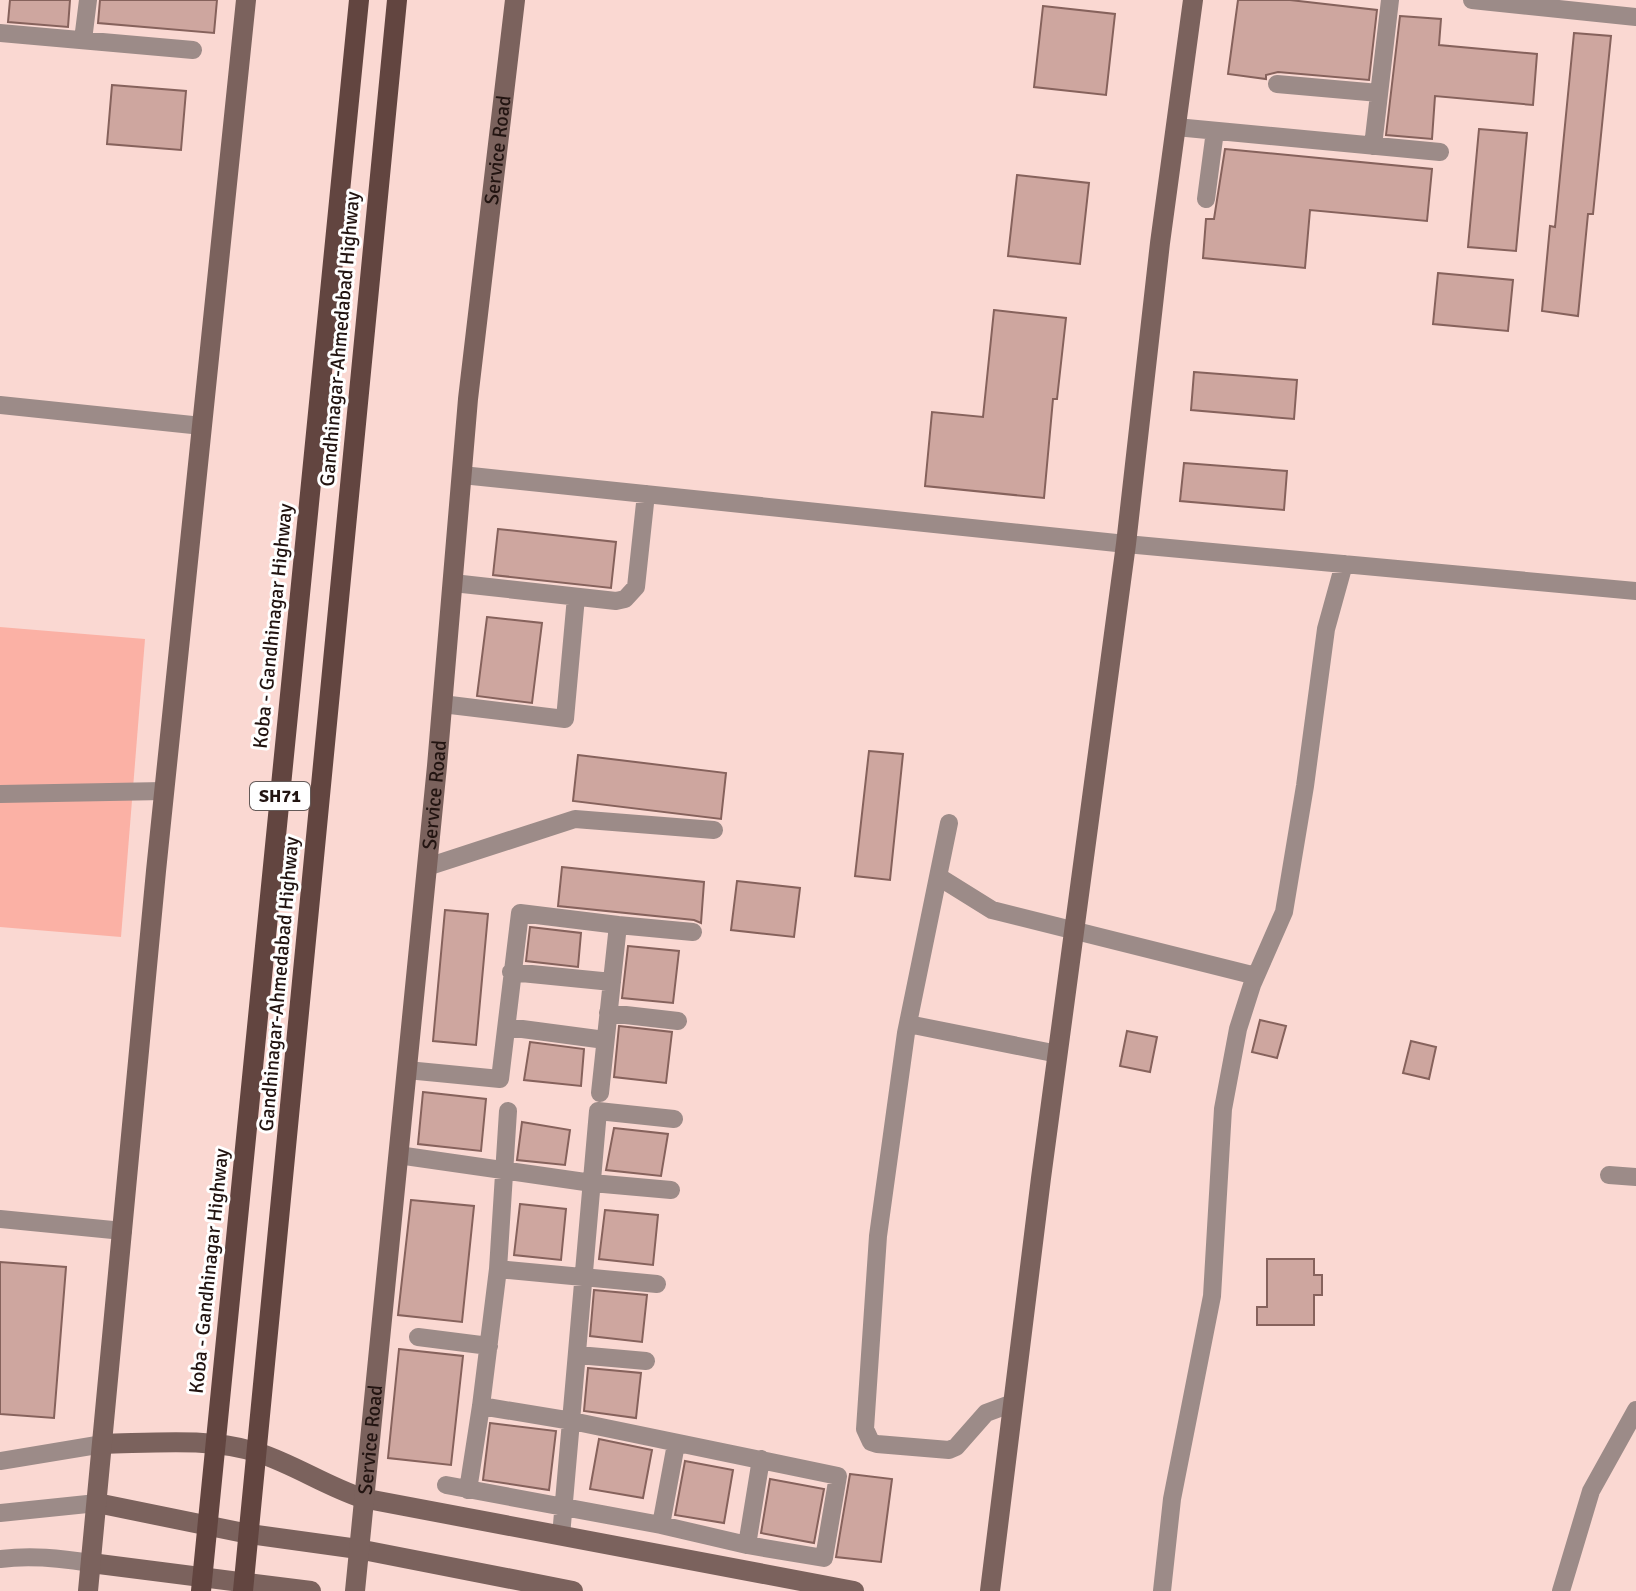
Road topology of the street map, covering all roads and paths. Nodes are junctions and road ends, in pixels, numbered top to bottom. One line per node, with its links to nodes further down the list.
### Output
1 (88, 0): 11 (street)
2 (246, 0): 21 (street)
3 (359, 0): 71 (main road, Koba - Gandhinagar Highway / SH71)
4 (397, 0): 74 (main road, Gandhinagar-Ahmedabad Highway / SH71)
5 (515, 0): 22 (street, Service Road)
6 (1193, 0): 15 (street)
7 (1390, 0): 14 (street)
8 (1472, 0): 9 (street)
9 (1636, 17)
10 (0, 33): 11 (street)
11 (83, 40): 12 (street)
12 (193, 50)
13 (1277, 84): 14 (street)
14 (1379, 93): 17 (street)
15 (1176, 127): 16 (street); 24 (street)
16 (1215, 131): 17 (street); 19 (street)
17 (1373, 146): 18 (street)
18 (1440, 152)
19 (1206, 199)
20 (0, 405): 21 (street)
21 (202, 426): 30 (street)
22 (462, 475): 23 (street); 26 (street, Service Road)
23 (646, 494): 24 (street); 28 (street)
24 (1126, 544): 25 (street); 37 (street)
25 (1344, 564): 27 (street); 40 (street)
26 (453, 583): 28 (street); 29 (street, Service Road)
27 (1636, 591)
28 (576, 597): 29 (street)
29 (442, 704): 34 (street, Service Road)
30 (164, 791): 31 (street); 59 (street)
31 (0, 794)
32 (949, 823): 35 (street)
33 (714, 830): 34 (street)
34 (427, 867): 48 (street, Service Road)
35 (939, 877): 37 (street); 44 (street)
36 (618, 925): 38 (street); 39 (street); 41 (street)
37 (1074, 929): 40 (street); 47 (street)
38 (693, 932)
39 (511, 972): 41 (street); 45 (street)
40 (1256, 976): 101 (street)
41 (612, 982): 42 (street)
42 (608, 1013): 43 (street); 46 (street)
43 (678, 1021)
44 (908, 1024): 47 (street); 67 (street)
45 (507, 1027): 46 (street); 48 (street)
46 (605, 1040): 49 (street)
47 (1058, 1054): 67 (street)
48 (407, 1070): 52 (street, Service Road)
49 (600, 1093)
50 (508, 1111): 53 (street)
51 (674, 1119): 56 (street)
52 (398, 1155): 53 (street); 79 (street, Service Road)
53 (504, 1170): 56 (street); 60 (street)
54 (1609, 1175): 55 (street)
55 (1636, 1177)
56 (592, 1183): 57 (street); 61 (street)
57 (671, 1190)
58 (0, 1219): 59 (street)
59 (123, 1231): 72 (street)
60 (498, 1269): 61 (street); 64 (street)
61 (584, 1277): 62 (street); 65 (street)
62 (657, 1284)
63 (418, 1337): 64 (street)
64 (489, 1346): 68 (street)
65 (578, 1355): 66 (street); 70 (street)
66 (646, 1361)
67 (1013, 1403): 100 (street)
68 (481, 1406): 70 (street); 78 (street)
69 (1636, 1410): 102 (street)
70 (572, 1421): 73 (street); 81 (street)
71 (215, 1442): 72 (street); 74 (street); 84 (main road, Koba - Gandhinagar Highway / SH71)
72 (103, 1444): 76 (street); 80 (street)
73 (676, 1444): 75 (street); 85 (street)
74 (258, 1453): 79 (street); 86 (main road, Gandhinagar-Ahmedabad Highway / SH71)
75 (761, 1459): 89 (street); 89 (street)
76 (0, 1461)
77 (446, 1485): 78 (street)
78 (468, 1490): 81 (street)
79 (362, 1498): 87 (street); 90 (street, Service Road)
80 (97, 1503): 83 (street); 84 (street); 92 (street)
81 (562, 1506): 82 (street); 87 (street)
82 (584, 1510): 85 (street); 88 (street)
83 (0, 1513)
84 (207, 1525): 86 (street); 93 (main road, Koba - Gandhinagar Highway / SH71)
85 (661, 1525): 89 (street)
86 (249, 1534): 90 (street); 94 (main road, Gandhinagar-Ahmedabad Highway / SH71)
87 (561, 1536): 88 (street)
88 (582, 1540): 99 (street)
89 (747, 1545)
90 (358, 1549): 97 (street, Service Road); 98 (street)
91 (0, 1559): 92 (street)
92 (91, 1563): 93 (street); 95 (street)
93 (201, 1585): 94 (street)
94 (244, 1587): 96 (street)
95 (88, 1591)
96 (311, 1591)
97 (355, 1591)
98 (573, 1591)
99 (854, 1591)
100 (990, 1591)
101 (1162, 1591)
102 (1561, 1591)

